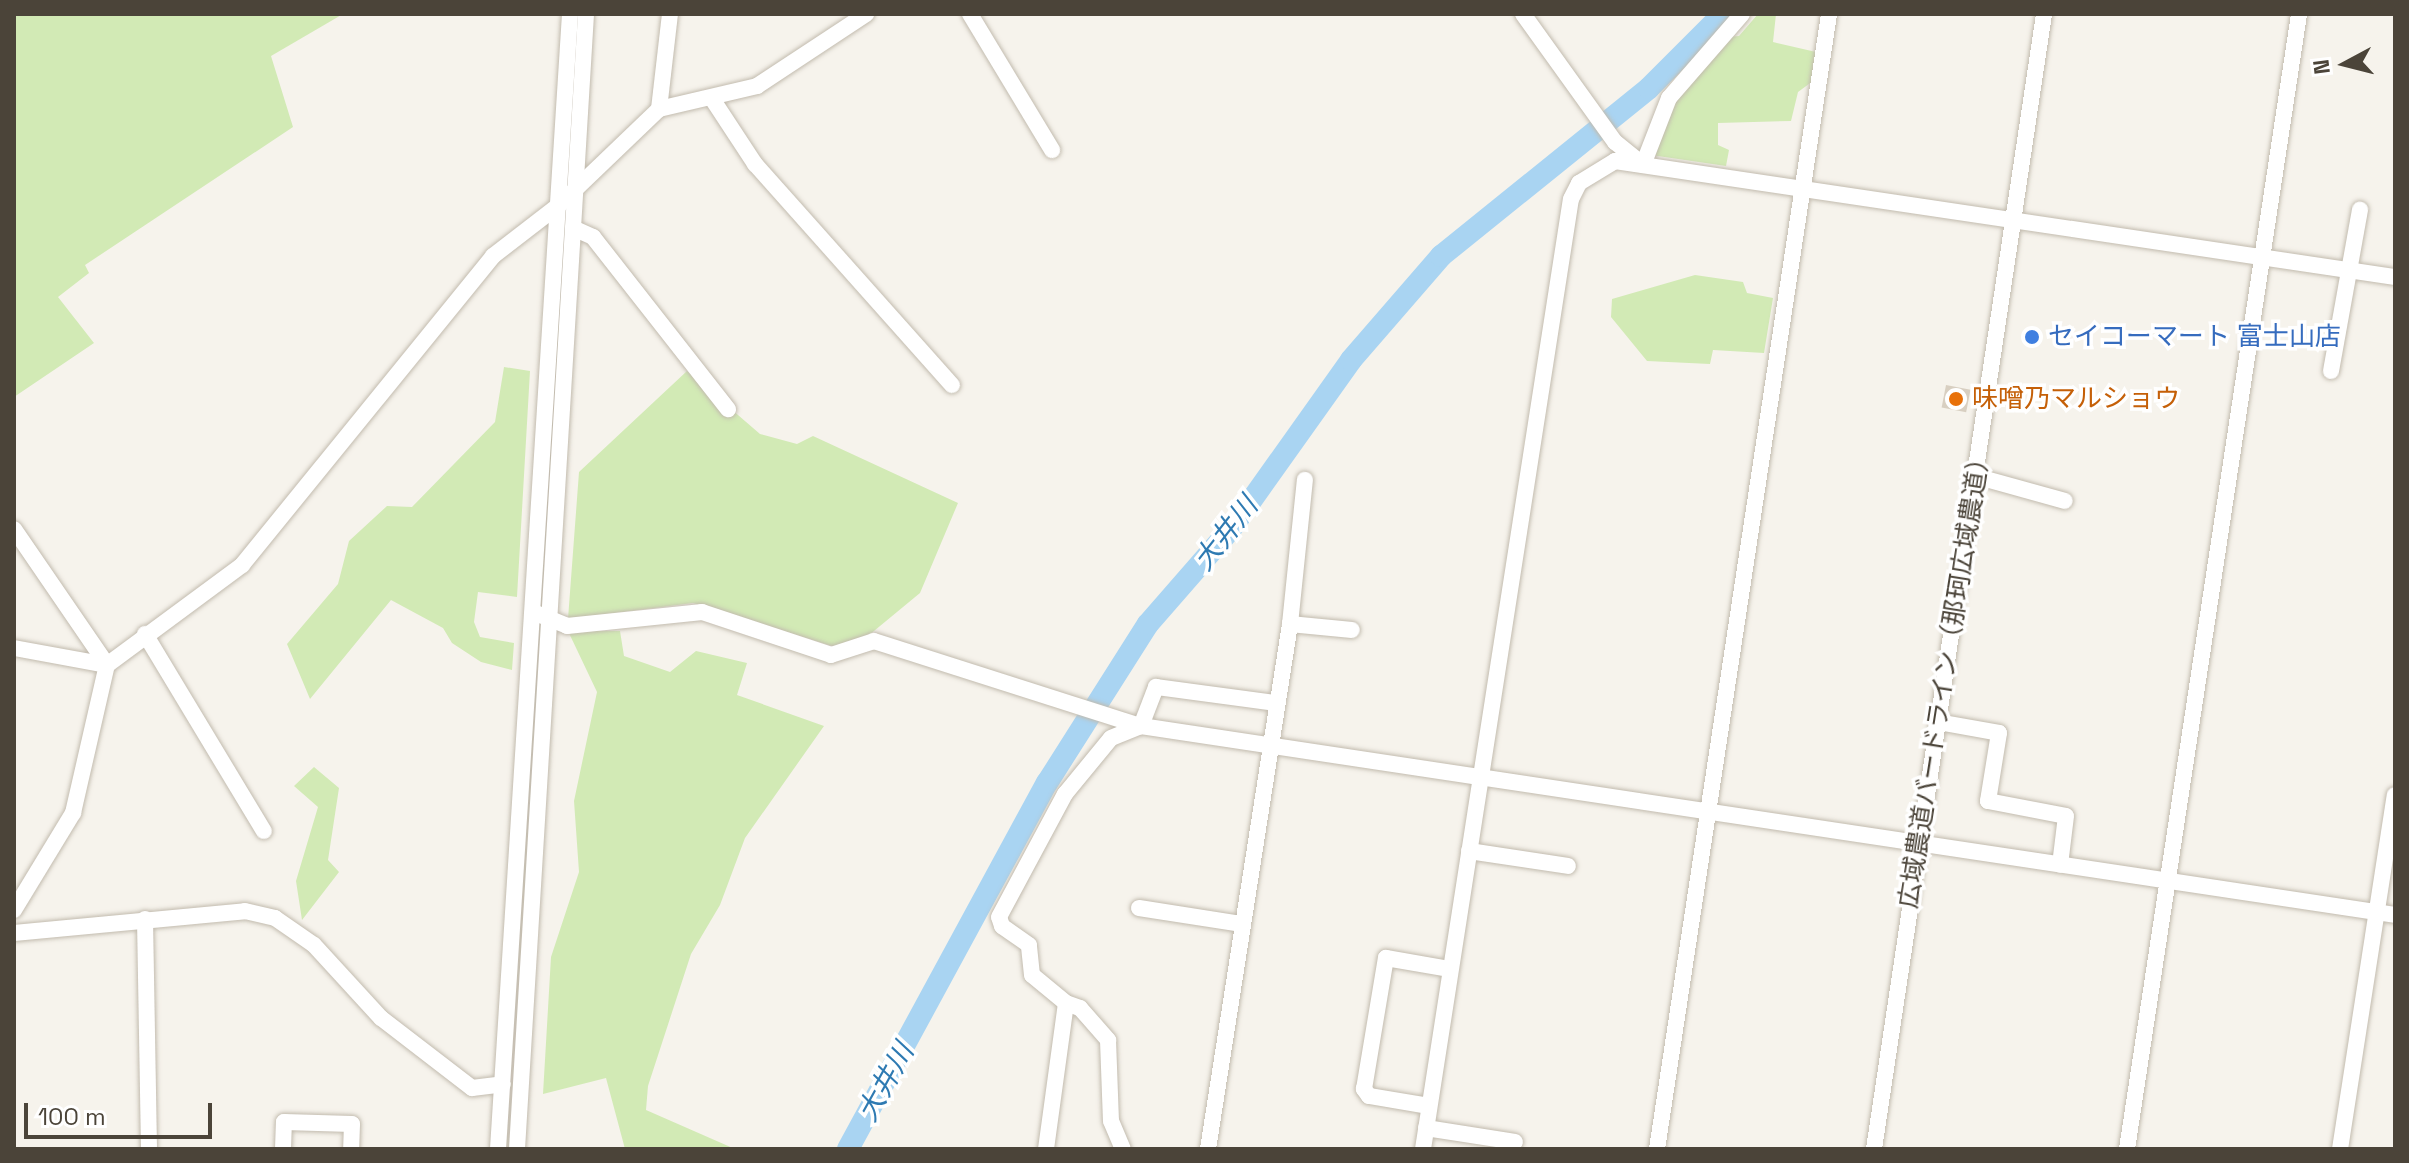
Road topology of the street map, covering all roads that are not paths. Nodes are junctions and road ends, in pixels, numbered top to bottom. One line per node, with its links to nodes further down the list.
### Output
1 (570, 14): 17 (street)
2 (586, 14): 16 (street)
3 (670, 14): 12 (street)
4 (866, 14): 11 (street)
5 (970, 14): 13 (street)
6 (1523, 14): 14 (street)
7 (1742, 14): 14 (street)
8 (1829, 14): 15 (street)
9 (2044, 14): 19 (street, 広域農道バードライン（那珂広域農道）)
10 (2299, 14): 21 (street)
11 (713, 100): 12 (street); 25 (street)
12 (659, 109): 16 (street)
13 (1052, 150)
14 (1643, 165): 15 (street); 42 (street)
15 (1800, 188): 19 (street); 44 (street)
16 (576, 189): 17 (street); 20 (street)
17 (559, 205): 31 (street); 35 (street)
18 (2360, 210): 22 (street)
19 (2014, 219): 21 (street); 27 (street, 広域農道バードライン（那珂広域農道）)
20 (573, 228): 26 (street); 32 (street)
21 (2261, 257): 22 (street); 50 (street)
22 (2348, 270): 23 (street); 24 (street)
23 (2395, 277)
24 (2331, 371)
25 (952, 385)
26 (728, 409)
27 (1975, 476): 29 (street); 39 (street, 広域農道バードライン（那珂広域農道）)
28 (1305, 480): 33 (street)
29 (2065, 501)
30 (14, 529): 37 (street)
31 (533, 612): 32 (street); 60 (street)
32 (548, 621): 40 (street); 68 (street)
33 (1290, 624): 34 (street); 38 (street)
34 (1352, 630)
35 (145, 634): 37 (street); 45 (street)
36 (14, 648): 37 (street)
37 (107, 665): 52 (street)
38 (1276, 703): 40 (street); 41 (street)
39 (1938, 722): 46 (street, 広域農道バードライン（那珂広域農道）); 48 (street)
40 (1141, 726): 41 (street); 59 (street)
41 (1270, 746): 42 (street); 56 (street)
42 (1480, 780): 44 (street); 47 (street)
43 (2395, 795): 53 (street)
44 (1709, 815): 46 (street); 73 (street)
45 (264, 831)
46 (1920, 845): 48 (street); 74 (street, 広域農道バードライン（那珂広域農道）)
47 (1469, 851): 49 (street); 58 (street)
48 (2060, 865): 50 (street)
49 (1568, 866)
50 (2166, 881): 53 (street); 75 (street)
51 (1139, 908): 56 (street)
52 (14, 910)
53 (2376, 912): 54 (street); 76 (street)
54 (2395, 915)
55 (145, 919): 57 (street); 60 (street); 64 (street)
56 (1241, 924): 71 (street)
57 (14, 933)
58 (1450, 969): 61 (street); 61 (street)
59 (1066, 1003): 69 (street); 70 (street)
60 (503, 1084): 67 (street)
61 (1429, 1106): 62 (street)
62 (1426, 1128): 63 (street); 72 (street)
63 (1515, 1142)
64 (149, 1149)
65 (283, 1149): 66 (street)
66 (351, 1149)
67 (498, 1149)
68 (517, 1149)
69 (1046, 1149)
70 (1123, 1149)
71 (1208, 1149)
72 (1423, 1149)
73 (1657, 1149)
74 (1874, 1149)
75 (2127, 1149)
76 (2340, 1149)

